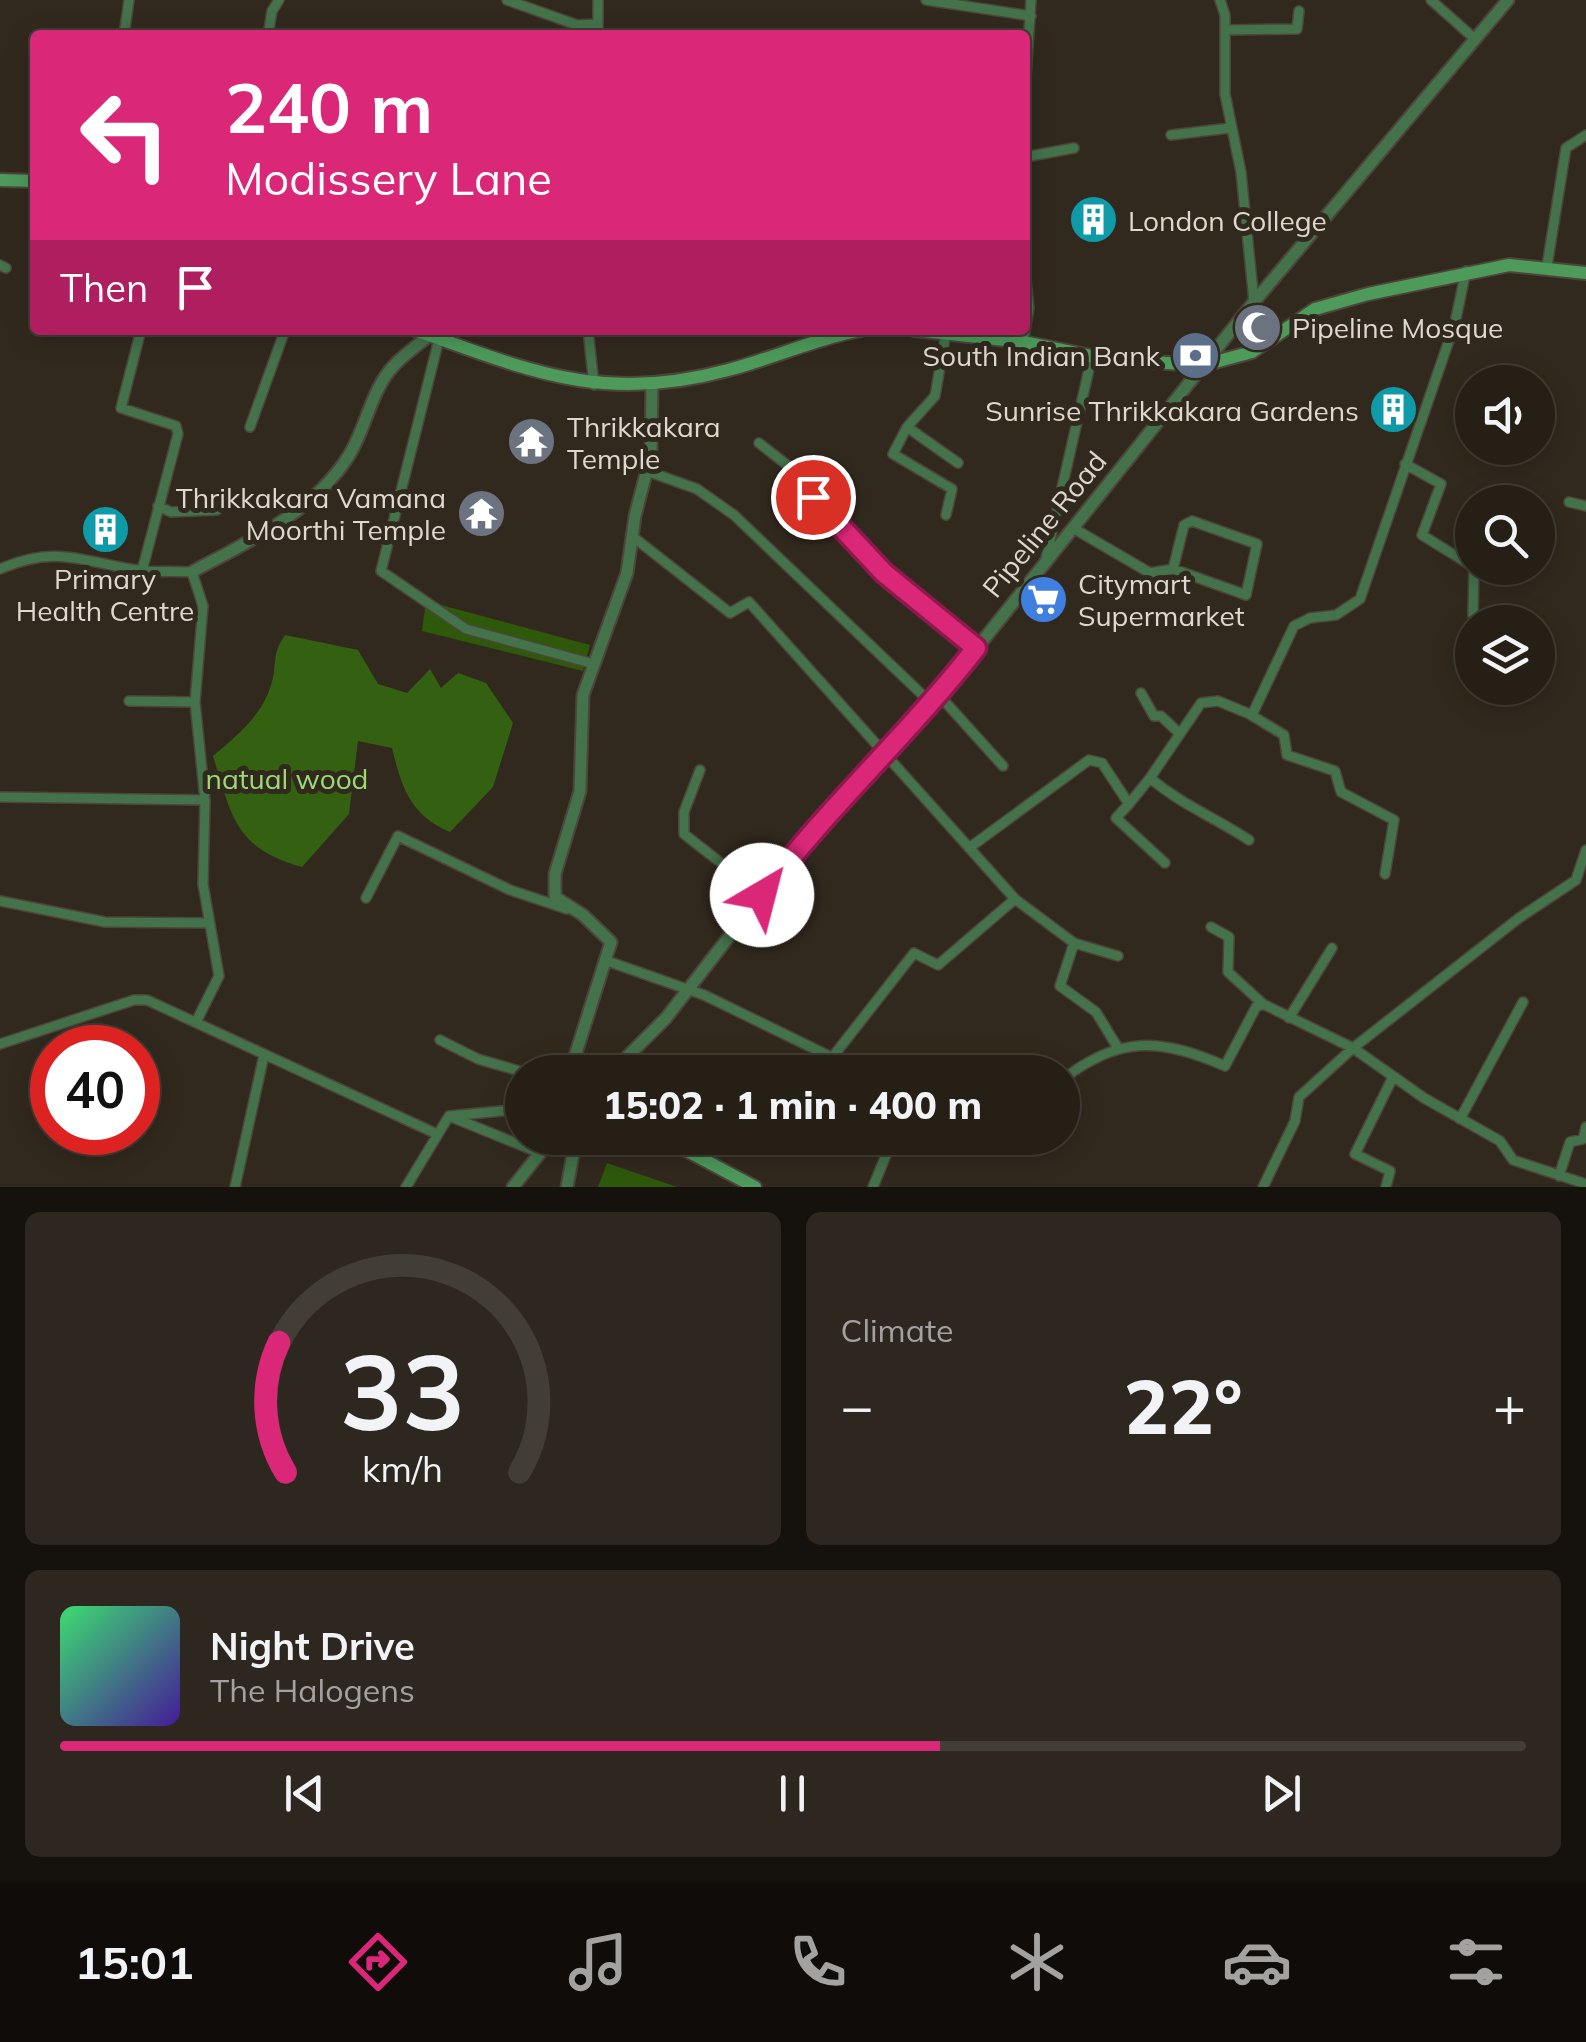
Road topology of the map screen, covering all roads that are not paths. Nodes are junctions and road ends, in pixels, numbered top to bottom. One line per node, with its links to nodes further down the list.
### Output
1 (129, 0): 12 (street)
2 (279, 0): 13 (street)
3 (507, 0): 14 (street)
4 (598, 0): 14 (street)
5 (926, 0): 11 (street)
6 (1030, 0): 11 (street)
7 (1220, 0): 16 (street)
8 (1508, 0): 17 (street, Pipeline Road)
9 (1434, 3): 17 (street)
10 (1299, 11): 16 (street)
11 (1031, 16): 15 (street)
12 (125, 30)
13 (269, 30)
14 (598, 30)
15 (1030, 30)
16 (1225, 30): 18 (street)
17 (1475, 39): 28 (street, Pipeline Road)
18 (1230, 128): 19 (street); 28 (street)
19 (1171, 135)
20 (1586, 135): 25 (street)
21 (1074, 148): 22 (street)
22 (1030, 155)
23 (0, 180): 24 (main road)
24 (30, 181)
25 (1547, 266): 26 (main road); 27 (main road)
26 (1466, 271): 40 (main road); 47 (street)
27 (1586, 273)
28 (1254, 302): 40 (street, Pipeline Road)
29 (141, 335): 50 (street)
30 (283, 335): 43 (street)
31 (429, 335): 37 (main road)
32 (589, 335): 42 (street)
33 (835, 335): 41 (main road)
34 (946, 335): 44 (street)
35 (963, 335): 38 (main road)
36 (1024, 335): 38 (street)
37 (435, 337): 42 (main road); 61 (street); 63 (street)
38 (1023, 342): 39 (main road)
39 (1092, 356): 40 (main road); 57 (street)
40 (1204, 365): 54 (street, Pipeline Road)
41 (652, 384): 42 (main road); 48 (street)
42 (594, 385)
43 (250, 427)
44 (907, 427): 46 (street); 53 (street)
45 (759, 443): 62 (street)
46 (958, 463)
47 (1405, 464): 56 (street); 68 (street)
48 (647, 472): 55 (street); 65 (street)
49 (1568, 502): 51 (street)
50 (158, 506): 52 (street); 60 (street)
51 (1586, 506)
52 (217, 510)
53 (946, 515)
54 (1073, 528): 57 (street, Pipeline Road); 59 (street)
55 (632, 536): 63 (street); 70 (street)
56 (1455, 556)
57 (1045, 564): 62 (street, Pipeline Road)
58 (0, 569): 60 (street)
59 (1172, 570): 59 (street)
60 (142, 571): 61 (street)
61 (192, 572): 67 (street)
62 (976, 648): 65 (street, Pipeline Road)
63 (594, 664): 87 (street)
64 (1142, 694): 69 (street)
65 (936, 700): 70 (street, Pipeline Road); 71 (street)
66 (129, 701): 67 (street)
67 (195, 702): 75 (street)
68 (1250, 715): 69 (street); 81 (street)
69 (1180, 734): 73 (street)
70 (884, 756): 78 (street); 83 (street, Pipeline Road)
71 (1004, 766)
72 (700, 770): 83 (street)
73 (1150, 778): 76 (street); 77 (street)
74 (0, 797): 75 (street)
75 (205, 800): 88 (street)
76 (1128, 804): 78 (street); 80 (street)
77 (1248, 840)
78 (970, 848): 85 (street)
79 (1586, 850): 82 (street)
80 (1165, 863)
81 (1385, 874)
82 (1581, 878): 102 (street)
83 (762, 895): 94 (street, Pipeline Road)
84 (366, 898): 87 (street)
85 (1015, 900): 90 (street); 106 (street)
86 (0, 901): 88 (street)
87 (579, 913): 93 (street)
88 (209, 922): 98 (street)
89 (1211, 927): 96 (street)
90 (1074, 942): 92 (street); 101 (street)
91 (1332, 948): 97 (street)
92 (1118, 956)
93 (607, 961): 94 (street); 103 (street)
94 (689, 989): 104 (street, Pipeline Road); 105 (street)
95 (1523, 1002): 115 (street)
96 (1263, 1004): 97 (street); 101 (street)
97 (1290, 1018): 102 (street)
98 (196, 1022): 100 (street); 107 (street)
99 (440, 1040): 108 (street)
100 (0, 1044)
101 (1118, 1048): 109 (street)
102 (1352, 1048): 110 (street); 133 (street)
103 (576, 1055)
104 (628, 1055)
105 (825, 1055)
106 (833, 1055)
107 (264, 1056): 117 (street); 127 (street)
108 (505, 1067)
109 (1080, 1067)
110 (1394, 1077): 115 (street); 134 (street)
111 (505, 1107): 112 (street)
112 (498, 1110): 113 (street); 114 (street)
113 (505, 1110)
114 (450, 1116): 117 (street); 118 (street)
115 (1460, 1119): 124 (street)
116 (1586, 1127): 125 (street)
117 (437, 1134): 128 (street)
118 (505, 1139)
119 (1518, 1146): 124 (street)
120 (538, 1155): 129 (street)
121 (573, 1155): 130 (street)
122 (695, 1155): 131 (main road)
123 (886, 1155): 132 (street)
124 (1514, 1160): 125 (street)
125 (1559, 1176): 126 (street)
126 (1586, 1184)
127 (234, 1187)
128 (406, 1187)
129 (513, 1187)
130 (567, 1187)
131 (755, 1187)
132 (873, 1187)
133 (1263, 1187)
134 (1386, 1187)

